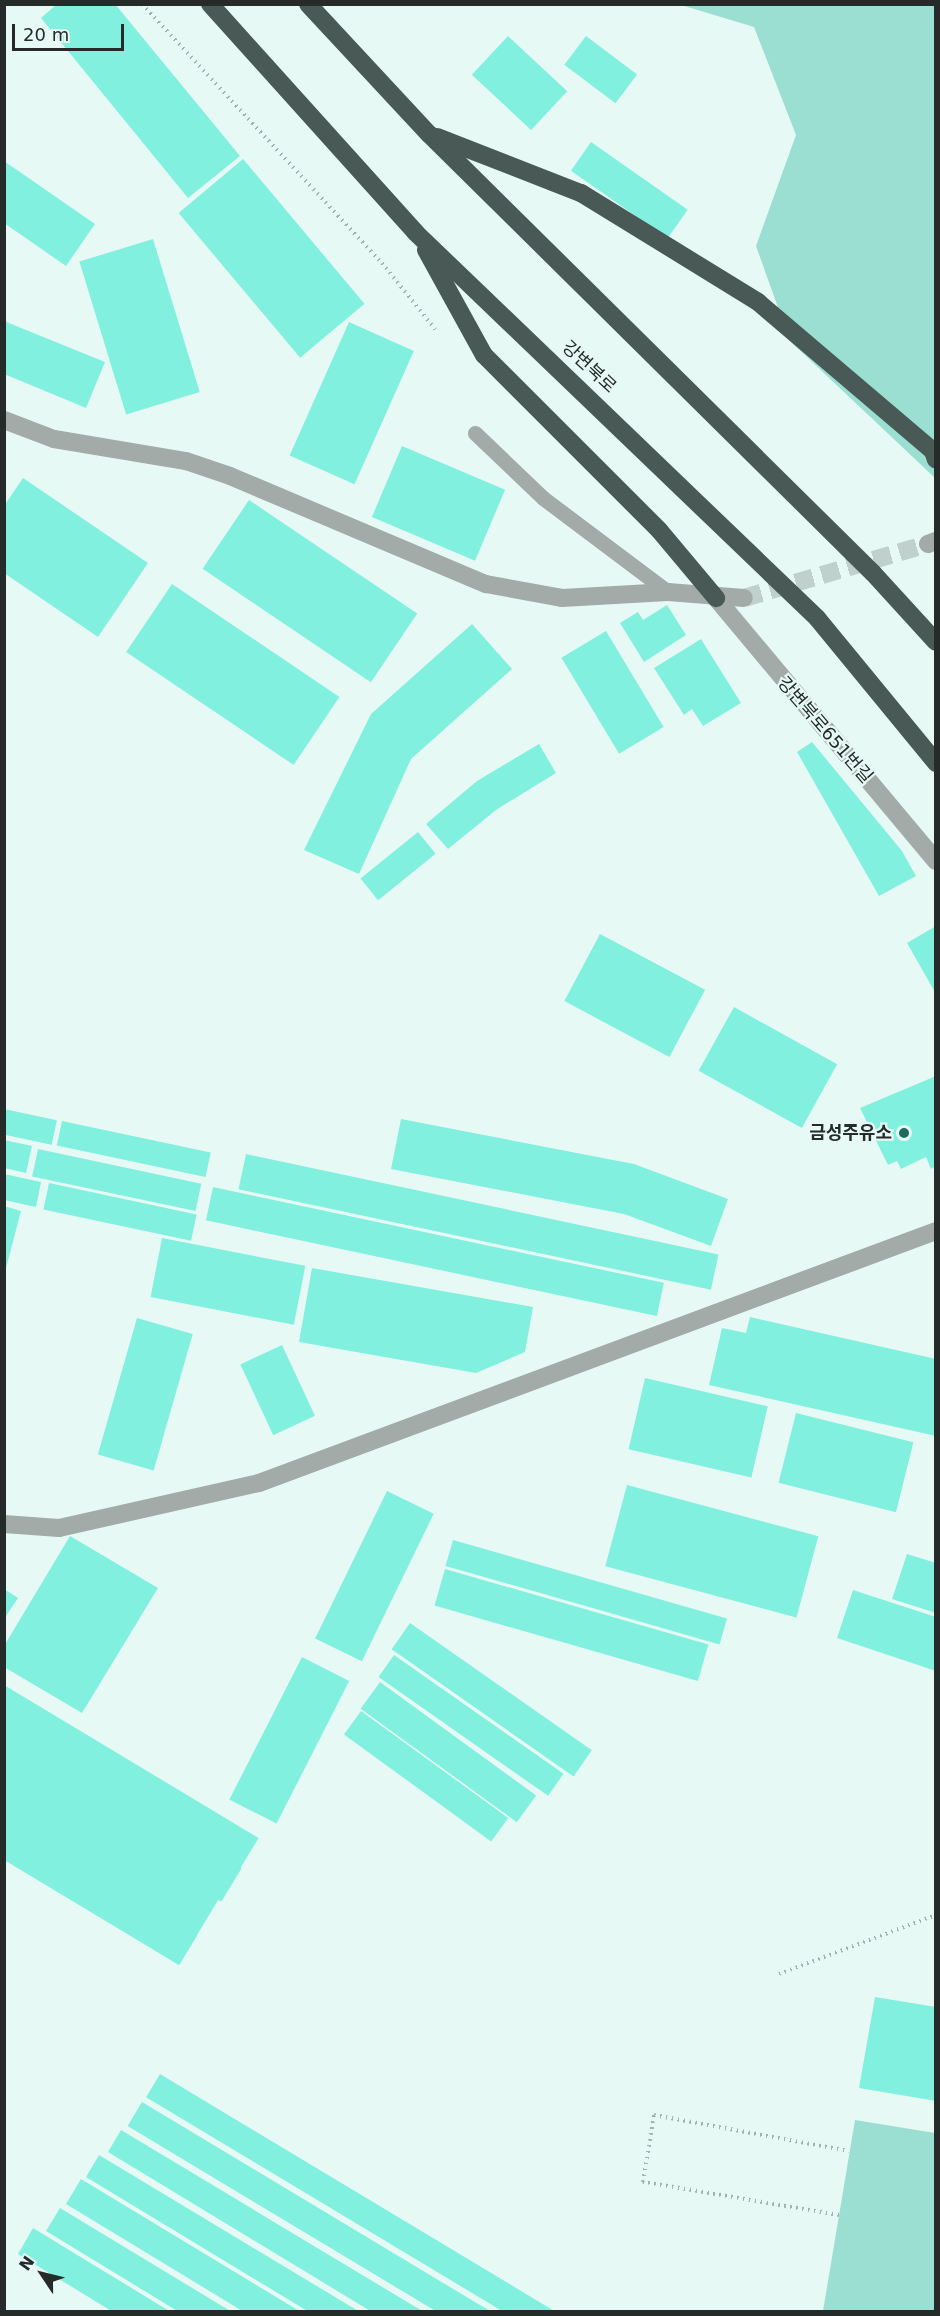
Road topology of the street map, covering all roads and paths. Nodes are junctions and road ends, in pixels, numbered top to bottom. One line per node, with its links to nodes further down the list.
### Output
1 (210, 4): 4 (highway, 강변북로)
2 (308, 4): 3 (highway)
3 (429, 134): 7 (highway); 11 (highway)
4 (416, 233): 9 (highway); 12 (highway, 강변북로)
5 (4, 420): 8 (street)
6 (476, 433): 8 (lane)
7 (936, 460)
8 (668, 592): 9 (street)
9 (716, 598): 10 (street); 13 (street, 강변북로651번길)
10 (744, 598)
11 (936, 642)
12 (936, 763)
13 (936, 861)
14 (936, 1231): 15 (street)
15 (4, 1524)
16 (936, 1915): 17 (path)
17 (779, 1974)
18 (849, 2151): 19 (path)
19 (839, 2215)

